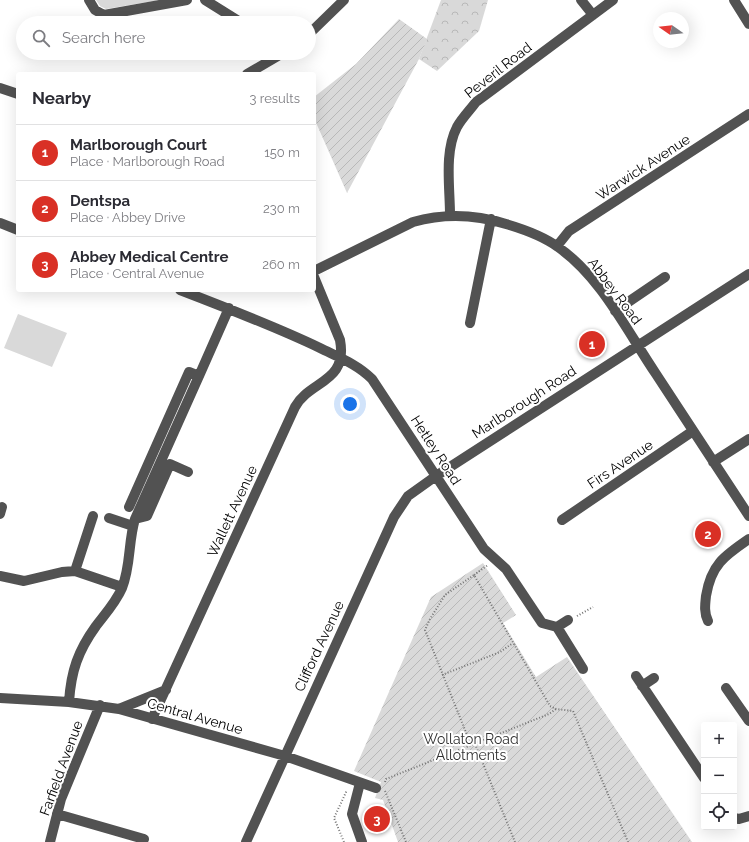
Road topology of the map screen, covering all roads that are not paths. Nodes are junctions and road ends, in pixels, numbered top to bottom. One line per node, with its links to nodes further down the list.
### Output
1 (89, 0): 2 (street)
2 (187, 0)
3 (205, 0): 9 (street)
4 (344, 0): 11 (street)
5 (581, 0): 8 (street)
6 (613, 0): 8 (street, Peveril Road)
7 (734, 0): 10 (street)
8 (593, 15): 17 (street, Peveril Road)
9 (231, 16)
10 (749, 24)
11 (316, 27)
12 (271, 60): 13 (street)
13 (250, 72)
14 (0, 88): 15 (street)
15 (16, 93)
16 (749, 114): 21 (street, Warwick Avenue)
17 (450, 215): 18 (street, Abbey Road); 22 (street, Abbey Road)
18 (491, 219): 21 (street, Abbey Road); 29 (street)
19 (0, 223): 20 (street)
20 (16, 229)
21 (557, 246): 28 (street, Abbey Road)
22 (316, 270)
23 (749, 274): 30 (street, Marlborough Road)
24 (665, 277): 28 (street)
25 (316, 282): 31 (street)
26 (186, 292): 27 (street, Hetley Road)
27 (230, 308): 31 (street, Hetley Road); 32 (street)
28 (615, 311): 30 (street, Abbey Road)
29 (470, 323)
30 (637, 346): 33 (street, Abbey Road); 37 (street, Marlborough Road)
31 (340, 357): 37 (street, Hetley Road); 56 (street, Wallett Avenue)
32 (199, 376): 38 (street); 43 (street)
33 (694, 431): 35 (street, Abbey Road); 42 (street, Firs Avenue)
34 (749, 439): 35 (street)
35 (713, 462): 40 (street, Abbey Road)
36 (188, 472): 43 (street)
37 (436, 476): 50 (street, Hetley Road); 63 (street, Clifford Avenue)
38 (129, 507)
39 (93, 516): 45 (street)
40 (749, 516)
41 (109, 518): 43 (street)
42 (562, 520)
43 (134, 523): 47 (street)
44 (749, 539): 49 (street)
45 (75, 571): 46 (street); 47 (street)
46 (0, 576)
47 (122, 587): 58 (street)
48 (568, 620): 50 (street)
49 (708, 621)
50 (557, 627): 51 (street)
51 (584, 669)
52 (636, 676): 54 (street)
53 (654, 678): 54 (street)
54 (642, 686): 64 (street)
55 (726, 688): 62 (street)
56 (166, 690): 60 (street); 61 (street, Wallett Avenue)
57 (0, 698): 58 (street, Central Avenue)
58 (69, 702): 59 (street, Central Avenue)
59 (100, 705): 60 (street, Central Avenue); 67 (street, Farfield Avenue)
60 (119, 709): 61 (street, Central Avenue)
61 (152, 719): 63 (street, Central Avenue)
62 (749, 721)
63 (285, 756): 65 (street, Central Avenue); 72 (street, Clifford Avenue)
64 (701, 774)
65 (360, 783): 66 (street, Central Avenue); 73 (street)
66 (376, 788)
67 (57, 814): 70 (street); 71 (street, Farfield Avenue)
68 (749, 816): 69 (street)
69 (737, 819)
70 (144, 839)
71 (50, 842)
72 (246, 842)
73 (362, 842)

